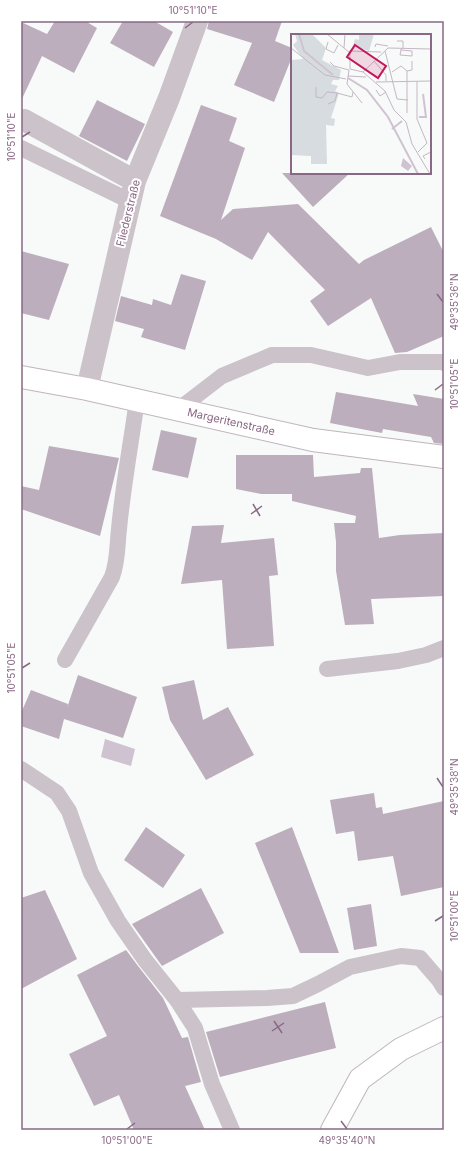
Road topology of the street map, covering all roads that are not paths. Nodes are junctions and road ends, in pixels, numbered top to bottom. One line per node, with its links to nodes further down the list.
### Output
1 (197, 21): 4 (street, Fliederstraße)
2 (24, 120): 4 (street)
3 (21, 148): 4 (lane)
4 (132, 191): 7 (street, Fliederstraße)
5 (444, 363): 9 (lane)
6 (21, 377): 7 (street, Margeritenstraße)
7 (87, 389): 8 (street, Margeritenstraße)
8 (137, 400): 9 (street, Margeritenstraße); 12 (lane)
9 (179, 410): 10 (street, Margeritenstraße)
10 (444, 457)
11 (444, 648): 13 (lane)
12 (65, 660)
13 (328, 669)
14 (21, 769): 16 (lane)
15 (444, 988): 16 (lane)
16 (177, 1000): 18 (lane)
17 (444, 1028): 19 (street)
18 (232, 1130)
19 (332, 1130)

